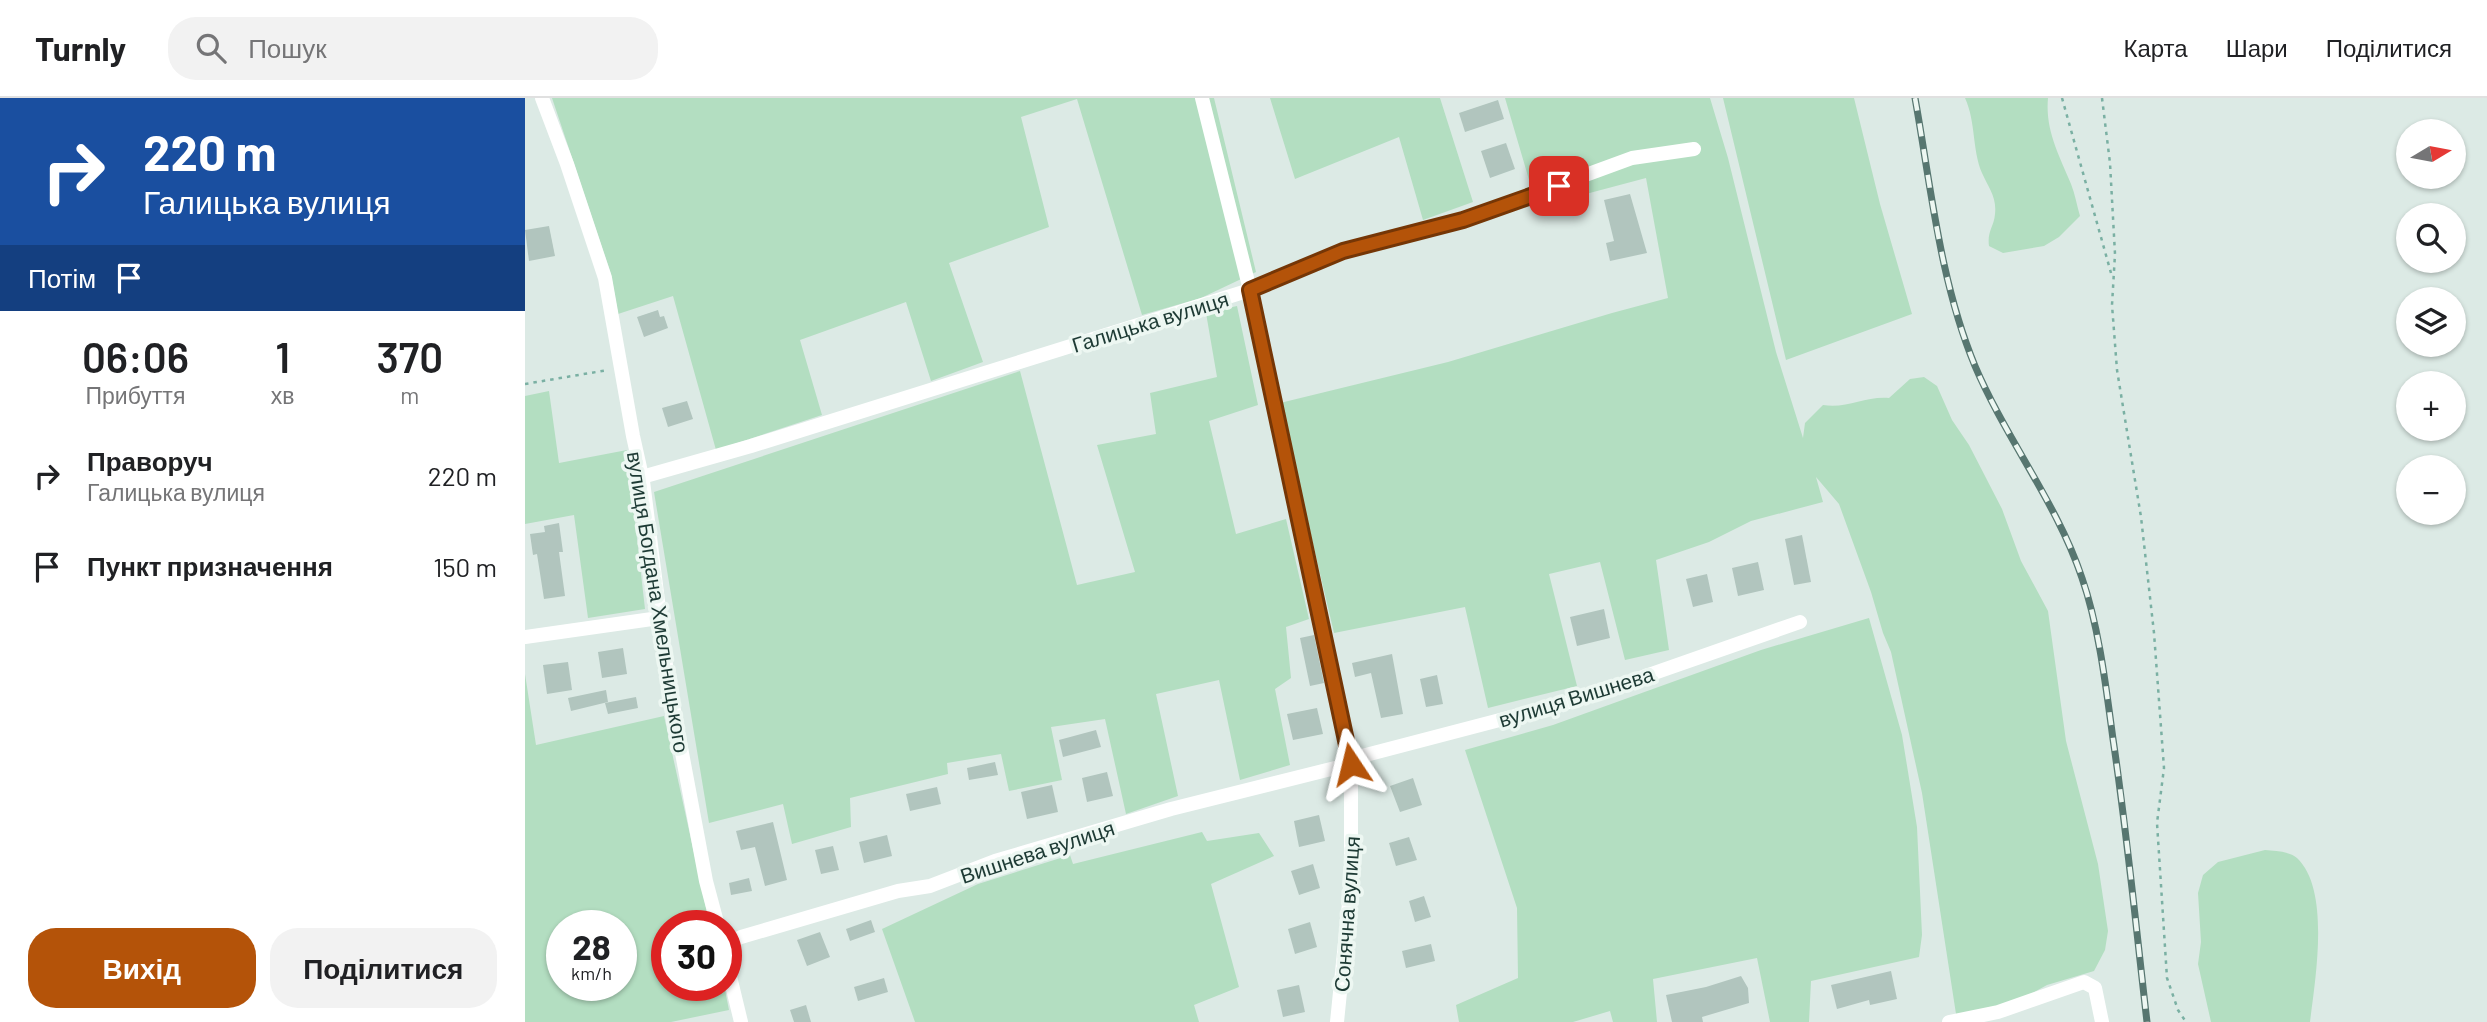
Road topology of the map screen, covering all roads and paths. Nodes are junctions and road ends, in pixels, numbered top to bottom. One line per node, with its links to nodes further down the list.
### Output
1 (542, 98): 8 (street, вулиця Богдана Хмельницького)
2 (1202, 98): 7 (street, Сонячна вулиця)
3 (2062, 98): 6 (path)
4 (2102, 98): 6 (path)
5 (1694, 149): 7 (street, Галицька вулиця)
6 (2112, 277): 22 (path)
7 (1250, 290): 10 (street, Галицька вулиця); 14 (street, Сонячна вулиця)
8 (621, 368): 9 (path); 10 (street, вулиця Богдана Хмельницького)
9 (525, 384)
10 (642, 477): 11 (street, вулиця Богдана Хмельницького)
11 (659, 618): 13 (street); 15 (street, вулиця Богдана Хмельницького)
12 (1800, 622): 14 (street, вулиця Вишнева)
13 (525, 637)
14 (1351, 764): 16 (street, Вишнева вулиця); 19 (street, Сонячна вулиця)
15 (714, 910)
16 (742, 937)
17 (736, 1001): 18 (street)
18 (741, 1022)
19 (1337, 1022)
20 (1949, 1022): 21 (street)
21 (2102, 1022)
22 (2186, 1022)

